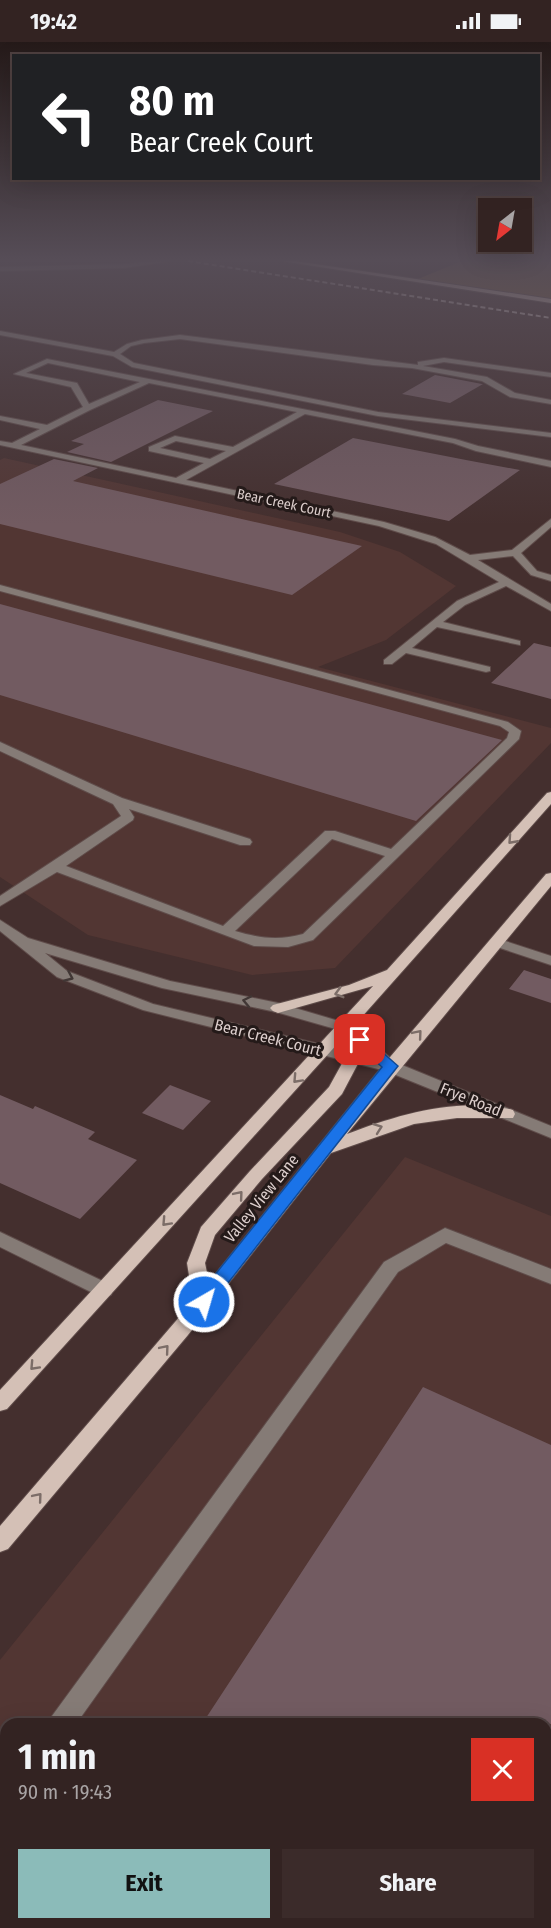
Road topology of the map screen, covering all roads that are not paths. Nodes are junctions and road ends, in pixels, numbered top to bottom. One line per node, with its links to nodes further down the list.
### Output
1 (88, 349): 4 (street)
2 (123, 349): 4 (street)
3 (269, 349): 5 (street)
4 (115, 354): 13 (street)
5 (412, 366): 6 (street); 8 (street)
6 (551, 375)
7 (148, 381): 9 (street); 9 (street); 10 (street)
8 (551, 402)
9 (87, 408): 12 (street)
10 (304, 411): 16 (street); 18 (street)
11 (0, 418): 12 (street)
12 (48, 428): 15 (street)
13 (551, 435)
14 (0, 443): 15 (street, Bear Creek Court)
15 (12, 446): 19 (street, Bear Creek Court)
16 (234, 450): 17 (street); 17 (street)
17 (211, 462): 19 (street)
18 (551, 464)
19 (177, 481): 22 (street, Bear Creek Court)
20 (551, 522): 21 (street)
21 (514, 553): 22 (street); 23 (street)
22 (467, 558): 24 (street, Bear Creek Court)
23 (551, 578)
24 (505, 583): 26 (street, Bear Creek Court); 27 (street)
25 (0, 588): 36 (street)
26 (549, 605)
27 (437, 624): 28 (street); 29 (street)
28 (516, 643)
29 (405, 649): 30 (street); 31 (street)
30 (388, 662)
31 (486, 669)
32 (0, 746): 34 (street)
33 (551, 796): 45 (main road, one-way to 45)
34 (118, 801): 35 (street); 37 (street)
35 (245, 842)
36 (393, 854): 41 (street); 41 (street)
37 (56, 867): 39 (street); 41 (street)
38 (551, 877): 43 (main road, Valley View Lane)
39 (0, 902)
40 (0, 924): 42 (street, Bear Creek Court)
41 (225, 932)
42 (24, 941): 46 (street, Bear Creek Court, one-way to 42); 48 (street, Bear Creek Court, one-way to 48)
43 (496, 942): 44 (street); 50 (main road, Valley View Lane, one-way to 43)
44 (551, 962)
45 (394, 972): 46 (main road, one-way to 46); 47 (main road)
46 (278, 1008): 47 (street, Bear Creek Court)
47 (344, 1027): 48 (main road); 49 (main road); 50 (street, Bear Creek Court)
48 (322, 1051): 49 (street, Bear Creek Court); 56 (main road, one-way to 56)
49 (353, 1058): 50 (street, Bear Creek Court); 57 (main road, one-way to 49)
50 (391, 1066): 51 (street, Frye Road); 53 (main road, Valley View Lane)
51 (507, 1114): 52 (street, Frye Road); 53 (main road, one-way to 51)
52 (551, 1132)
53 (324, 1150): 57 (main road, Valley View Lane)
54 (0, 1239): 56 (street)
55 (551, 1277): 60 (street)
56 (104, 1290): 58 (main road, one-way to 58)
57 (204, 1302): 59 (main road, Valley View Lane, one-way to 57)
58 (0, 1402)
59 (0, 1542)
60 (65, 1718)

